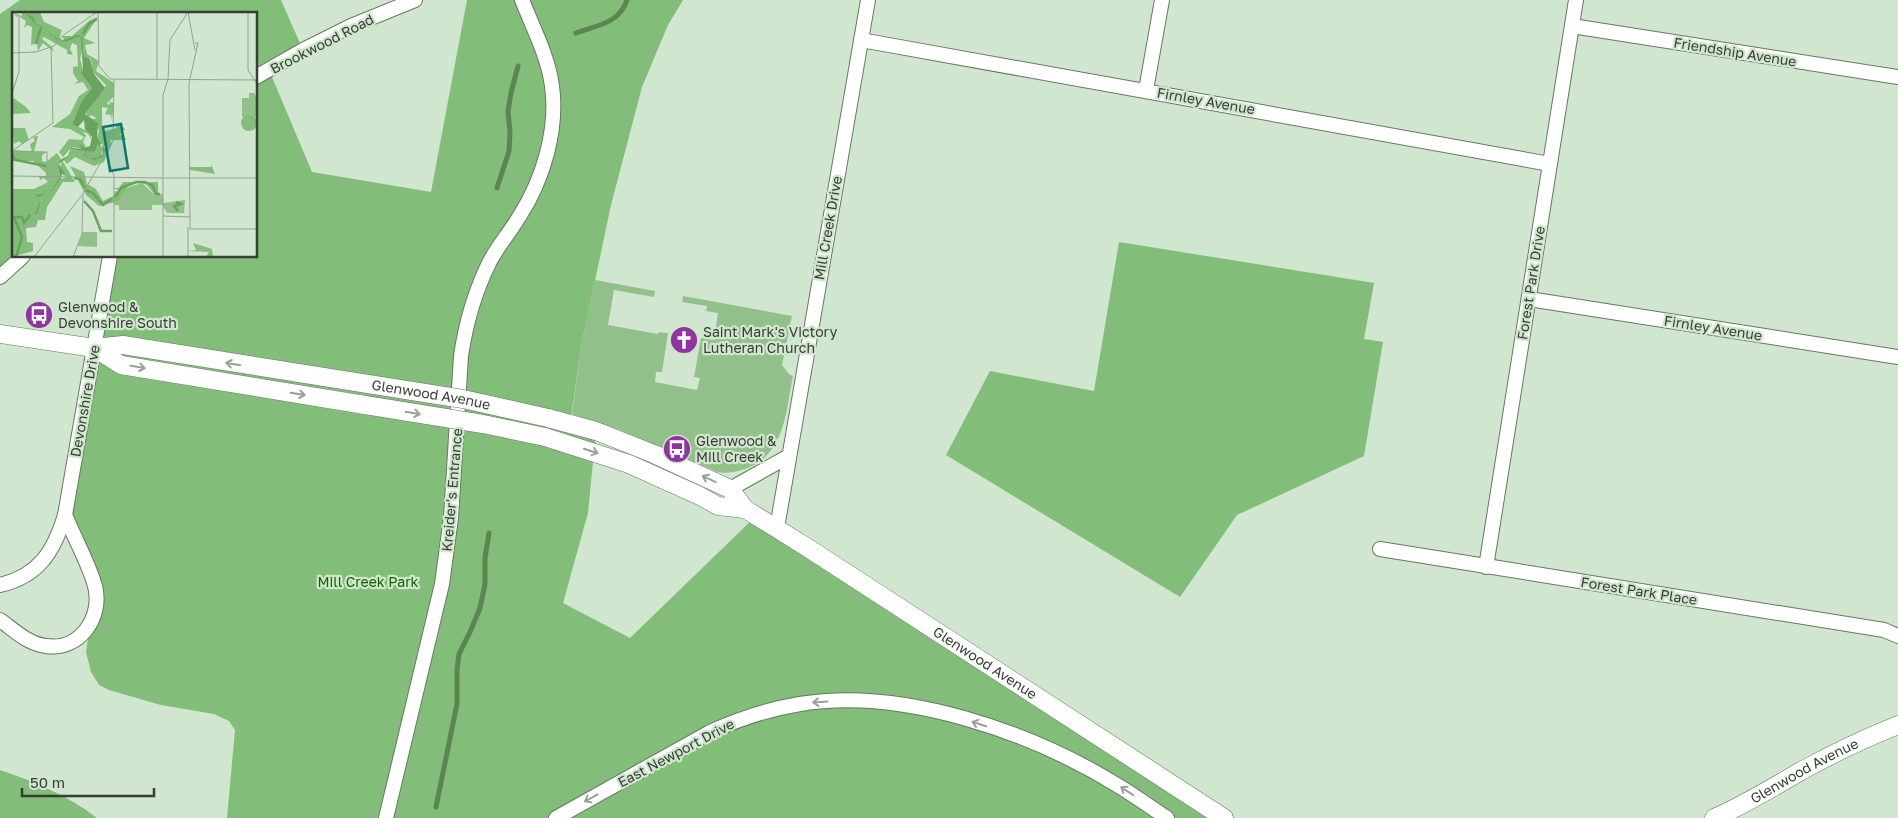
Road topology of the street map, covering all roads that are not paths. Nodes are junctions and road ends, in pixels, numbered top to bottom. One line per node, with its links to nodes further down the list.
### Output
1 (416, 0): 8 (street, Brookwood Road)
2 (522, 0): 30 (street, Kreider's Entrance)
3 (868, 0): 7 (street, Mill Creek Drive)
4 (1162, 0): 10 (street)
5 (1576, 0): 6 (street, Forest Park Drive)
6 (1572, 26): 9 (street, Friendship Avenue); 11 (street, Forest Park Drive)
7 (861, 40): 10 (street, Firnley Avenue); 19 (street, Mill Creek Drive)
8 (258, 76)
9 (1898, 77)
10 (1146, 90): 11 (street, Firnley Avenue)
11 (1550, 164): 15 (street, Forest Park Drive)
12 (22, 258): 14 (street)
13 (106, 260): 17 (street, Devonshire Drive)
14 (0, 277)
15 (1529, 299): 18 (street, Firnley Avenue); 25 (street, Forest Park Drive)
16 (0, 334): 17 (street, Glenwood Avenue)
17 (94, 348): 20 (street, Glenwood Avenue, one-way to 17, bridge); 21 (street, Glenwood Avenue, one-way to 21, bridge); 22 (street, Devonshire Drive)
18 (1898, 357)
19 (789, 456): 20 (street); 23 (street, Mill Creek Drive)
20 (730, 489): 21 (street, Glenwood Avenue)
21 (745, 510): 23 (street, Glenwood Avenue)
22 (65, 516): 26 (street, Devonshire Drive); 27 (street)
23 (776, 528): 33 (street, Glenwood Avenue)
24 (1380, 549): 25 (street, Forest Park Place)
25 (1486, 567): 28 (street, Forest Park Place)
26 (0, 585)
27 (0, 620)
28 (1898, 636)
29 (1898, 725): 34 (street, Glenwood Avenue)
30 (386, 818)
31 (556, 818): 32 (street, East Newport Drive, one-way to 31)
32 (1167, 818)
33 (1224, 818)
34 (1714, 818)

